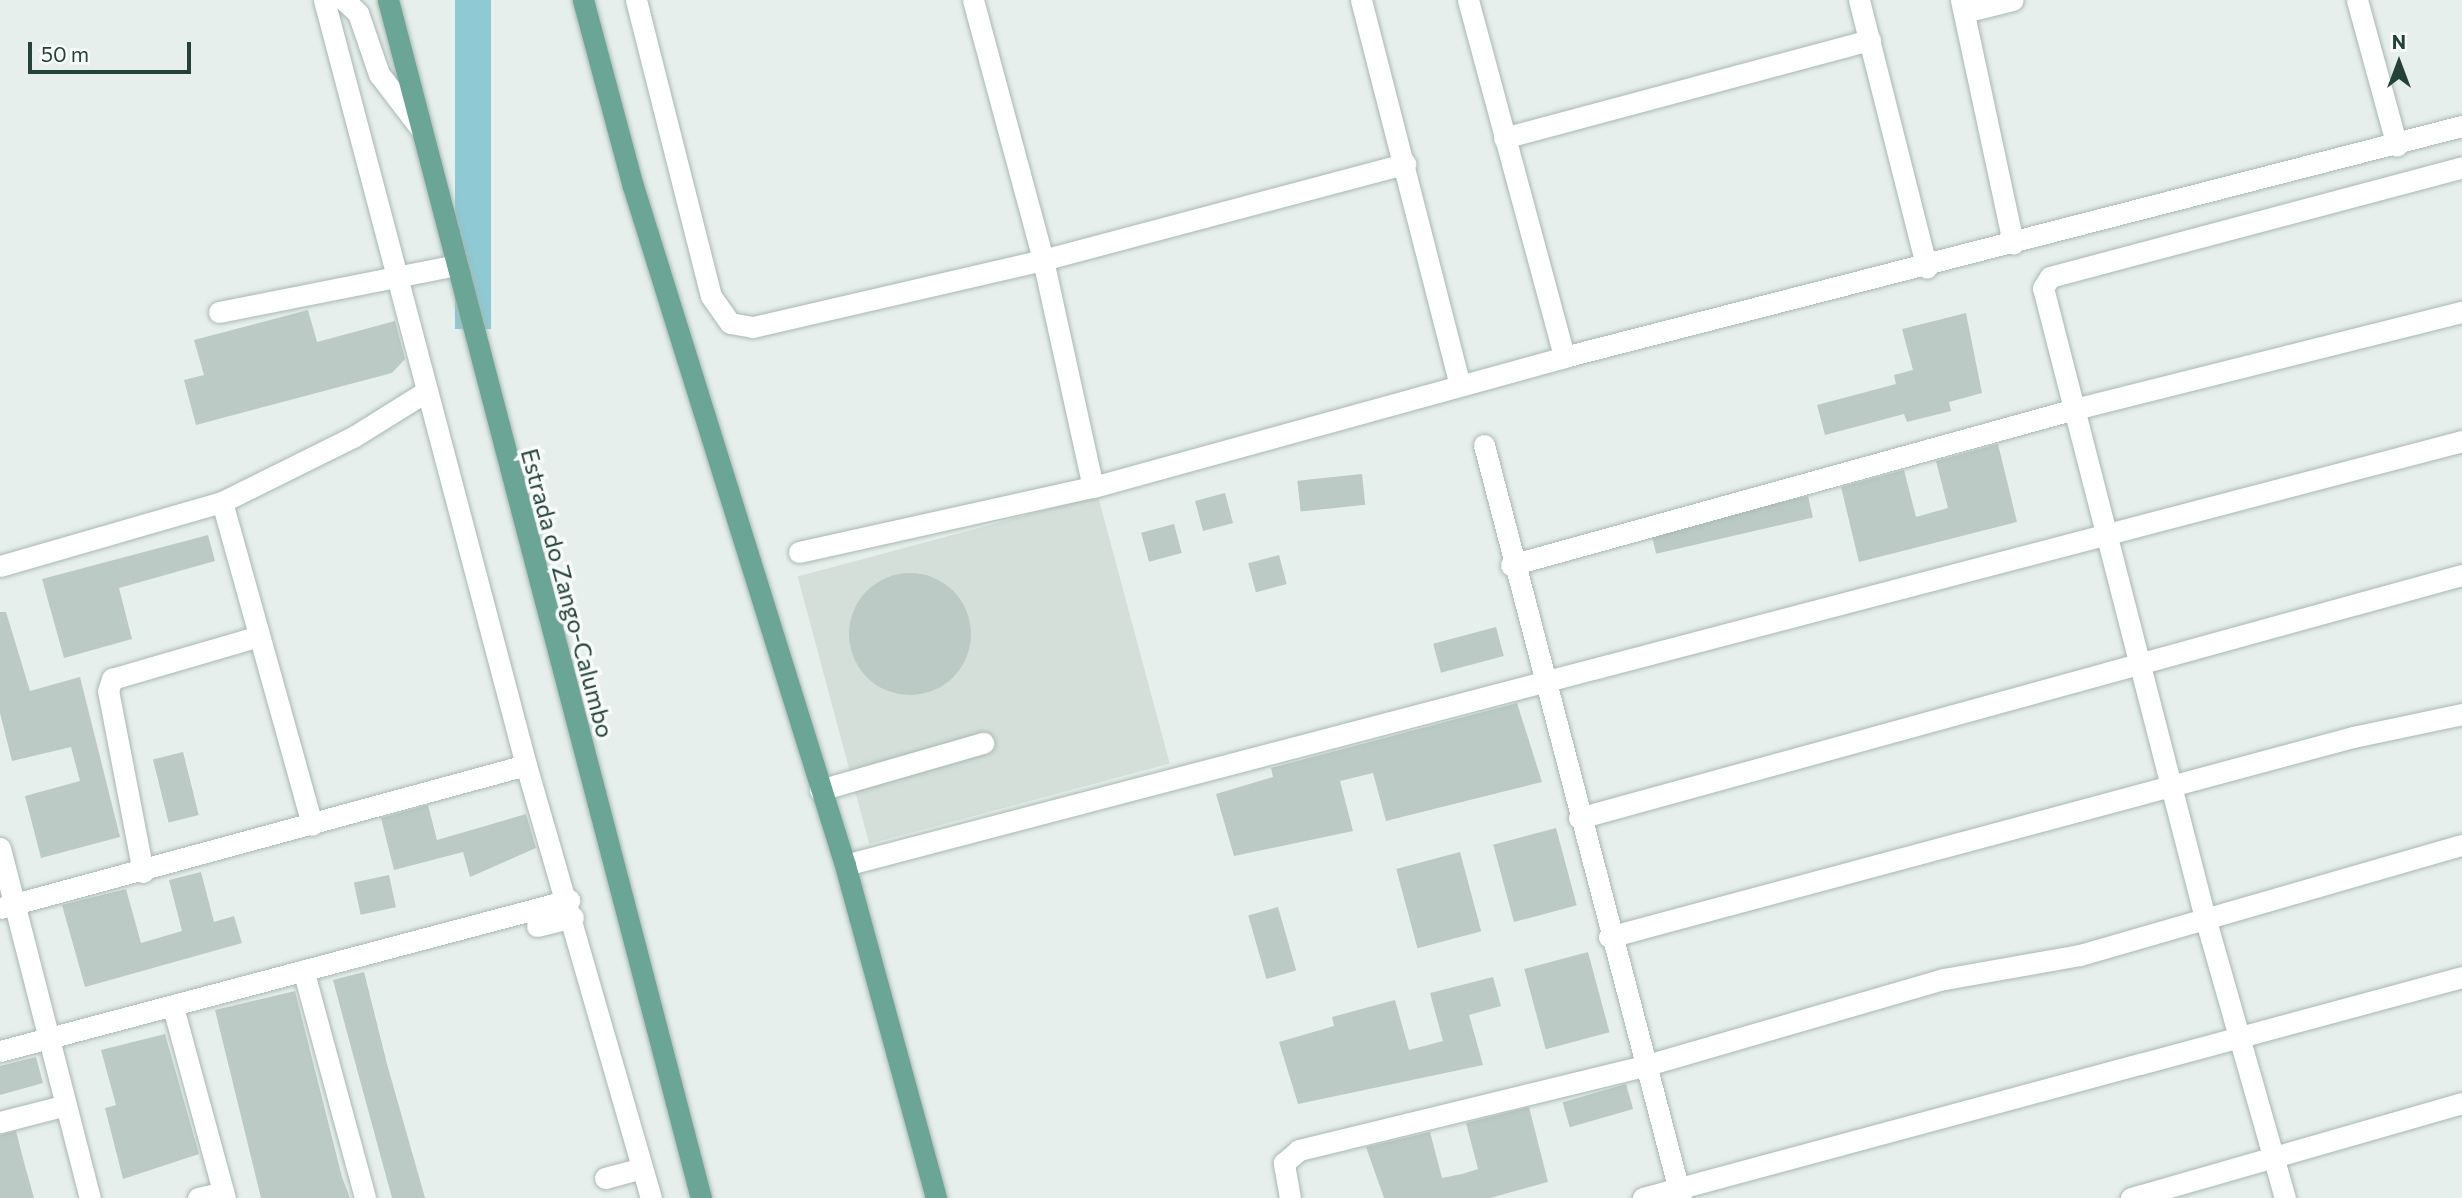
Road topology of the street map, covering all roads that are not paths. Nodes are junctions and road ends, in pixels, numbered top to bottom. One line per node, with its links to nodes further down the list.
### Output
1 (324, 0): 24 (street)
2 (388, 0): 15 (main road, Estrada do Zango-Calumbo)
3 (583, 0): 46 (main road)
4 (636, 0): 21 (street)
5 (973, 0): 21 (street)
6 (1361, 0): 18 (street)
7 (1468, 0): 16 (street)
8 (1859, 0): 13 (street)
9 (2013, 0): 12 (street)
10 (2357, 0): 17 (street)
11 (352, 4): 15 (street)
12 (1962, 6): 20 (street)
13 (1870, 40): 16 (street); 23 (street)
14 (2462, 126): 17 (street)
15 (421, 129): 22 (main road, Estrada do Zango-Calumbo)
16 (1504, 138): 27 (street)
17 (2397, 146): 20 (street)
18 (1405, 164): 21 (street); 28 (street)
19 (2462, 167): 30 (street)
20 (2013, 243): 23 (street)
21 (1043, 260): 33 (street)
22 (456, 265): 24 (street); 78 (main road, Estrada do Zango-Calumbo)
23 (1927, 268): 27 (street)
24 (396, 276): 25 (street); 29 (street)
25 (219, 312)
26 (2462, 312): 30 (street)
27 (1564, 357): 28 (street)
28 (1460, 386): 33 (street)
29 (427, 391): 34 (street); 45 (street)
30 (2071, 410): 35 (street); 37 (street)
31 (2462, 441): 35 (street)
32 (1485, 445): 37 (street)
33 (1093, 487): 36 (street)
34 (222, 502): 38 (street); 40 (street)
35 (2108, 533): 41 (street); 42 (street)
36 (799, 552)
37 (1511, 565): 42 (street)
38 (0, 566)
39 (2462, 575): 41 (street)
40 (256, 637): 49 (street); 53 (street)
41 (2142, 660): 47 (street); 48 (street)
42 (1541, 682): 48 (street); 52 (street)
43 (2462, 715): 47 (street)
44 (983, 743): 46 (street)
45 (526, 765): 49 (street); 55 (street)
46 (820, 790): 52 (main road)
47 (2174, 790): 56 (street); 58 (street)
48 (1579, 818): 58 (street)
49 (312, 825): 53 (street)
50 (2462, 845): 56 (street)
51 (0, 848): 54 (street)
52 (845, 865): 79 (main road)
53 (144, 872): 54 (street)
54 (7, 906): 62 (street)
55 (571, 909): 57 (street); 59 (street); 70 (street)
56 (2205, 918): 63 (street); 65 (street)
57 (537, 926)
58 (1609, 937): 65 (street)
59 (304, 973): 61 (street); 76 (street)
60 (2462, 978): 63 (street)
61 (173, 1007): 62 (street); 73 (street)
62 (50, 1038): 64 (street); 67 (street)
63 (2237, 1038): 69 (street); 72 (street)
64 (0, 1051)
65 (1644, 1066): 72 (street); 80 (street)
66 (2462, 1103): 69 (street)
67 (66, 1105): 68 (street); 74 (street)
68 (0, 1122)
69 (2274, 1157): 82 (street); 83 (street)
70 (642, 1168): 71 (street); 77 (street)
71 (604, 1178)
72 (1679, 1193): 81 (street)
73 (224, 1195): 75 (street)
74 (90, 1198)
75 (198, 1198)
76 (365, 1198)
77 (651, 1198)
78 (701, 1198)
79 (936, 1198)
80 (1290, 1198)
81 (1643, 1198)
82 (2131, 1198)
83 (2286, 1198)

